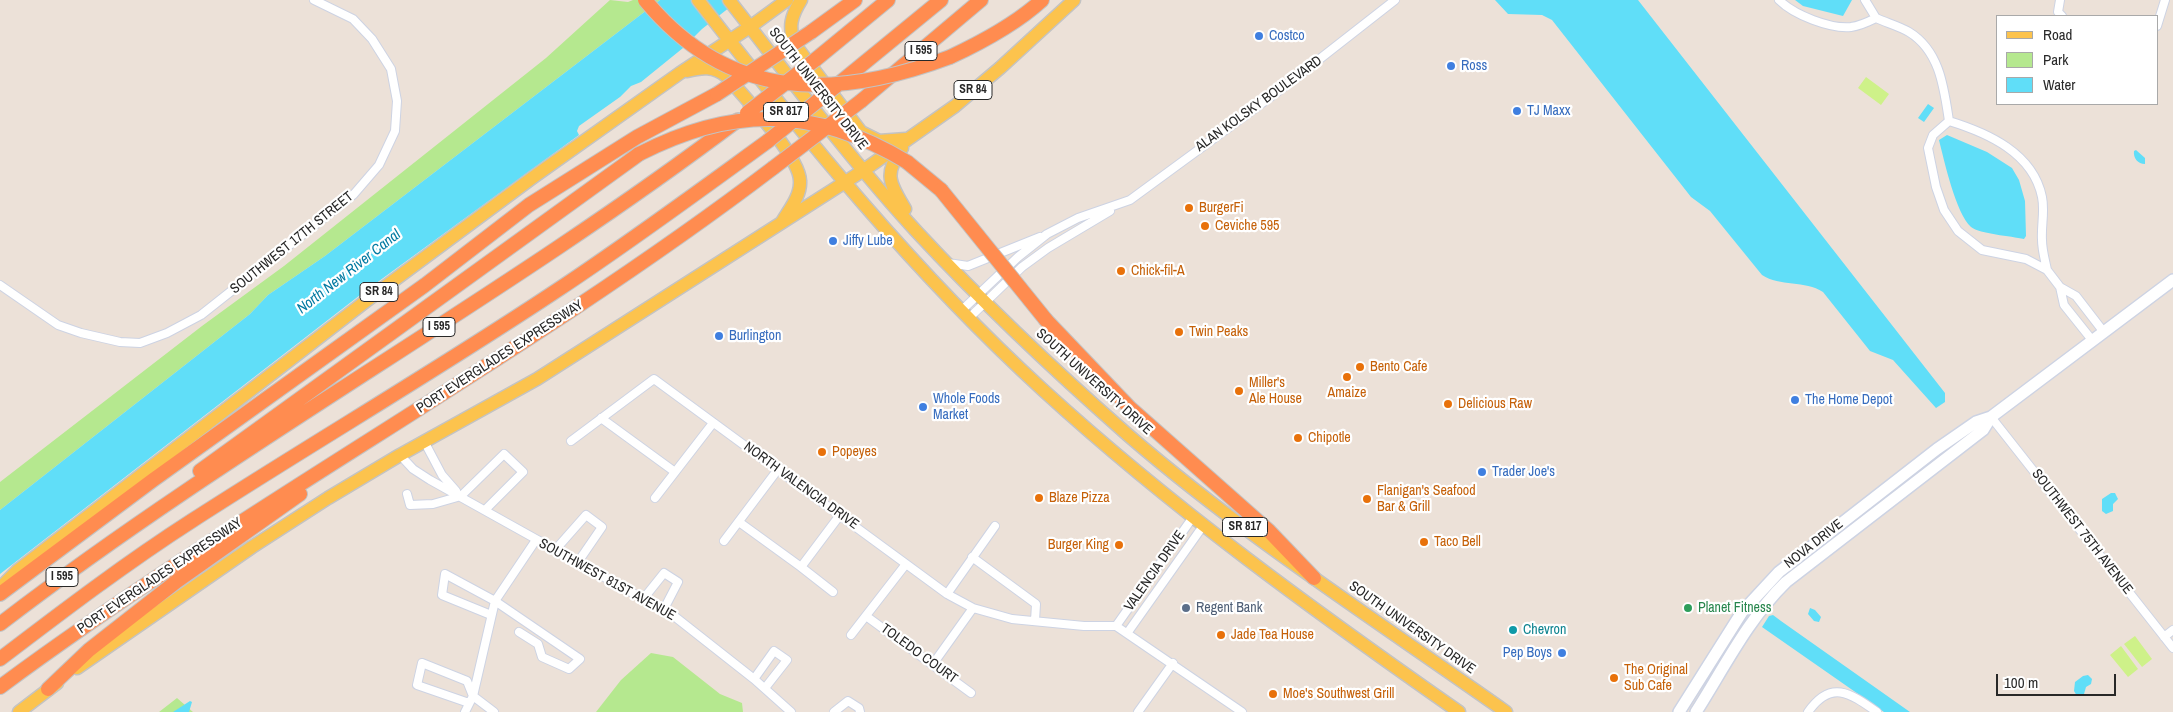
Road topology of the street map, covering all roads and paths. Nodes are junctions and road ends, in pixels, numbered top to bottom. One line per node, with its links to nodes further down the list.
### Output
1 (314, 0): 35 (street, SOUTHWEST 17TH STREET)
2 (645, 0): 10 (highway, bridge)
3 (698, 0): 22 (main road, SR 817)
4 (787, 0): 21 (main road, SR 84)
5 (802, 0): 25 (main road)
6 (855, 0): 74 (highway, bridge)
7 (888, 0): 61 (highway, I 595, bridge)
8 (941, 0): 91 (highway, bridge)
9 (981, 0): 44 (highway, PORT EVERGLADES EXPRESSWAY / I 595, bridge)
10 (1042, 0)
11 (1074, 0): 25 (main road, SR 84)
12 (1394, 0): 28 (street, ALAN KOLSKY BOULEVARD)
13 (1779, 0): 19 (street)
14 (1865, 0): 19 (street)
15 (2060, 0): 18 (street)
16 (2166, 0): 20 (street)
17 (732, 4): 21 (main road, SOUTH UNIVERSITY DRIVE / SR 817)
18 (2061, 15)
19 (1876, 18): 24 (street)
20 (2158, 23)
21 (750, 28): 22 (main road, SR 84); 26 (main road, SOUTH UNIVERSITY DRIVE / SR 817)
22 (729, 40): 23 (main road, SR 84); 27 (main road, SR 817)
23 (680, 73): 29 (main road); 72 (main road, SR 84)
24 (1949, 121): 33 (street); 33 (street)
25 (910, 138): 26 (main road, SR 84); 30 (main road)
26 (864, 170): 27 (main road, SR 84); 30 (main road, SOUTH UNIVERSITY DRIVE / SR 817)
27 (844, 183): 29 (main road, SR 84); 38 (main road, SR 817)
28 (1120, 204): 31 (street, ALAN KOLSKY BOULEVARD); 37 (street, ALAN KOLSKY BOULEVARD)
29 (781, 225): 46 (main road, SR 84)
30 (917, 231): 32 (main road, SOUTH UNIVERSITY DRIVE / SR 817)
31 (1047, 234): 32 (street); 37 (street, ALAN KOLSKY BOULEVARD)
32 (947, 263): 37 (main road, SOUTH UNIVERSITY DRIVE / SR 817)
33 (2047, 270): 36 (street)
34 (2173, 280): 39 (street, NOVA DRIVE)
35 (0, 285)
36 (2060, 287): 39 (street); 40 (street)
37 (982, 298): 38 (street, ALAN KOLSKY BOULEVARD); 38 (street, ALAN KOLSKY BOULEVARD); 70 (main road, SOUTH UNIVERSITY DRIVE / SR 817)
38 (966, 314): 55 (main road, SR 817)
39 (2103, 331): 40 (street, NOVA DRIVE)
40 (2092, 340): 41 (street, NOVA DRIVE)
41 (1991, 417): 56 (street, NOVA DRIVE); 60 (street, NOVA DRIVE); 89 (street, SOUTHWEST 75TH AVENUE)
42 (600, 418): 43 (street, NORTH VALENCIA DRIVE); 45 (street); 49 (street)
43 (713, 423): 48 (street, NORTH VALENCIA DRIVE); 49 (street)
44 (381, 434): 95 (highway, PORT EVERGLADES EXPRESSWAY / I 595); 97 (highway)
45 (570, 441)
46 (424, 442): 47 (main road, SR 84); 51 (street, SOUTHWEST 81ST AVENUE)
47 (400, 454): 51 (street, SOUTHWEST 81ST AVENUE); 97 (main road, SR 84)
48 (779, 468): 54 (street, NORTH VALENCIA DRIVE); 57 (street)
49 (675, 472): 52 (street)
50 (407, 494): 51 (street)
51 (461, 496): 53 (street, SOUTHWEST 81ST AVENUE); 53 (street)
52 (655, 498)
53 (485, 510): 62 (street, SOUTHWEST 81ST AVENUE)
54 (840, 514): 68 (street, NORTH VALENCIA DRIVE); 69 (street)
55 (1193, 517): 59 (main road, SR 817); 84 (street, VALENCIA DRIVE)
56 (1849, 517): 60 (street); 64 (street, NOVA DRIVE)
57 (739, 522): 63 (street); 69 (street)
58 (995, 526): 66 (street)
59 (1203, 526): 87 (street, VALENCIA DRIVE); 107 (main road, SR 817)
60 (1857, 526): 71 (street, NOVA DRIVE)
61 (125, 531): 70 (highway, bridge); 83 (highway, I 595)
62 (536, 540): 65 (street, SOUTHWEST 81ST AVENUE); 77 (street)
63 (724, 541)
64 (1813, 544): 71 (street); 109 (street, NOVA DRIVE)
65 (556, 549): 67 (street, SOUTHWEST 81ST AVENUE); 67 (street)
66 (972, 557): 75 (street); 82 (street)
67 (578, 562): 76 (street, SOUTHWEST 81ST AVENUE)
68 (906, 564): 75 (street, NORTH VALENCIA DRIVE); 81 (street, TOLEDO COURT)
69 (801, 567): 73 (street)
70 (1314, 578): 108 (main road, SOUTH UNIVERSITY DRIVE / SR 817)
71 (1786, 582): 110 (street, NOVA DRIVE)
72 (0, 588)
73 (832, 592)
74 (0, 594)
75 (947, 594): 78 (street, NORTH VALENCIA DRIVE)
76 (644, 598): 79 (street, SOUTHWEST 81ST AVENUE); 79 (street)
77 (495, 601): 80 (street); 80 (street); 86 (street)
78 (973, 608): 82 (street, NORTH VALENCIA DRIVE); 93 (street)
79 (664, 610): 94 (street, SOUTHWEST 81ST AVENUE)
80 (491, 615): 99 (street)
81 (866, 616): 88 (street, TOLEDO COURT); 93 (street, TOLEDO COURT)
82 (1035, 621): 84 (street, NORTH VALENCIA DRIVE)
83 (0, 624)
84 (1116, 626): 87 (street, NORTH VALENCIA DRIVE)
85 (2173, 630): 89 (street)
86 (519, 632)
87 (1128, 632): 92 (street, NORTH VALENCIA DRIVE)
88 (851, 635)
89 (2164, 637): 90 (street, SOUTHWEST 75TH AVENUE)
90 (2173, 648)
91 (0, 659)
92 (1173, 663): 105 (street); 106 (street, NORTH VALENCIA DRIVE)
93 (933, 664): 98 (street, TOLEDO COURT)
94 (754, 679): 96 (street, SOUTHWEST 81ST AVENUE); 96 (street)
95 (0, 687)
96 (765, 688): 102 (street, SOUTHWEST 81ST AVENUE)
97 (48, 690): 100 (main road, SR 84)
98 (971, 693)
99 (468, 707): 99 (street); 101 (street)
100 (19, 712)
101 (494, 712)
102 (791, 712)
103 (834, 712): 104 (street)
104 (860, 712)
105 (1138, 712)
106 (1241, 712)
107 (1459, 712)
108 (1506, 712)
109 (1678, 712)
110 (1696, 712)
111 (1808, 712): 112 (street)
112 (1877, 712)

